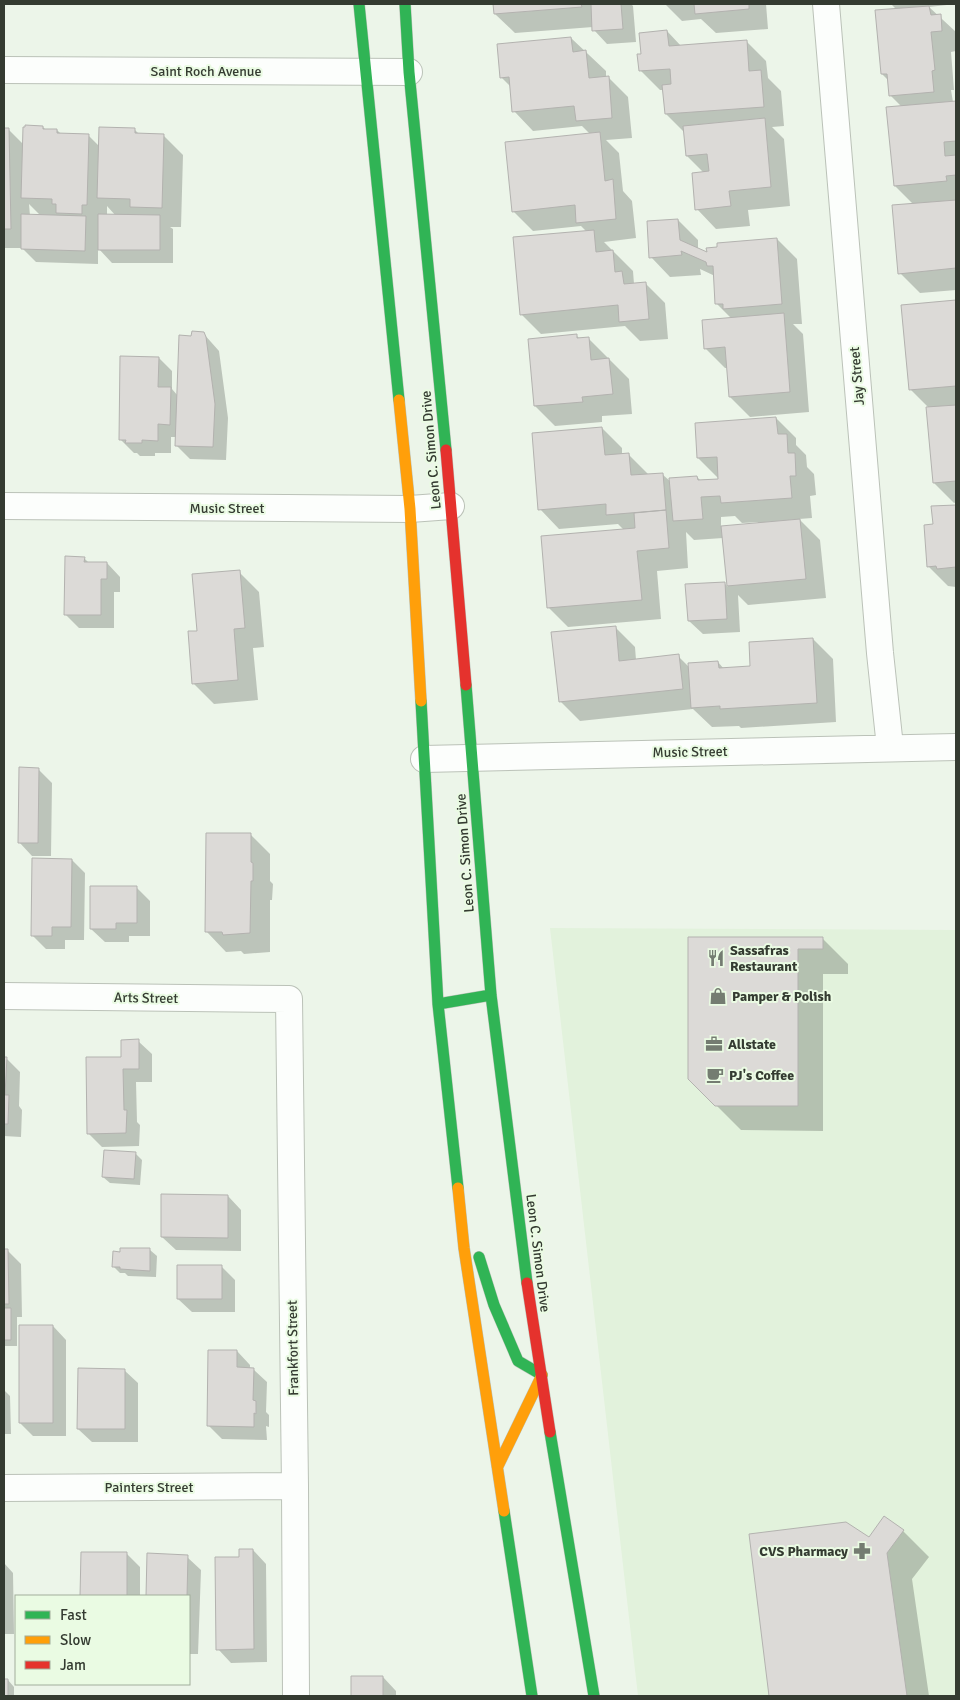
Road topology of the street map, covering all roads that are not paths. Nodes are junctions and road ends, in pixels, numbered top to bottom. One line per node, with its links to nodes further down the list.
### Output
1 (359, 4): 5 (main road, Leon C. Simon Drive)
2 (405, 4): 6 (main road, Leon C. Simon Drive)
3 (826, 4): 11 (street, Jay Street)
4 (4, 70): 5 (street, Saint Roch Avenue)
5 (365, 72): 6 (street, Saint Roch Avenue); 9 (main road, Leon C. Simon Drive)
6 (409, 72): 8 (main road, Leon C. Simon Drive)
7 (4, 506): 9 (street, Music Street)
8 (451, 506): 9 (street, Music Street); 12 (main road, Leon C. Simon Drive)
9 (410, 509): 13 (main road, Leon C. Simon Drive)
10 (956, 747): 11 (street, Music Street)
11 (890, 748): 12 (street, Music Street)
12 (473, 758): 13 (street, Music Street); 14 (main road, Leon C. Simon Drive)
13 (424, 759): 17 (main road, Leon C. Simon Drive)
14 (491, 995): 17 (main road); 19 (main road, Leon C. Simon Drive)
15 (4, 996): 16 (street, Arts Street)
16 (289, 999): 21 (street, Frankfort Street)
17 (438, 1004): 18 (main road, Leon C. Simon Drive)
18 (458, 1186): 19 (main road); 20 (main road, Leon C. Simon Drive)
19 (542, 1376): 20 (main road); 25 (main road, Leon C. Simon Drive)
20 (498, 1466): 24 (main road, Leon C. Simon Drive)
21 (295, 1486): 22 (street, Painters Street); 23 (street, Frankfort Street)
22 (4, 1488)
23 (296, 1696)
24 (532, 1696)
25 (594, 1696)

